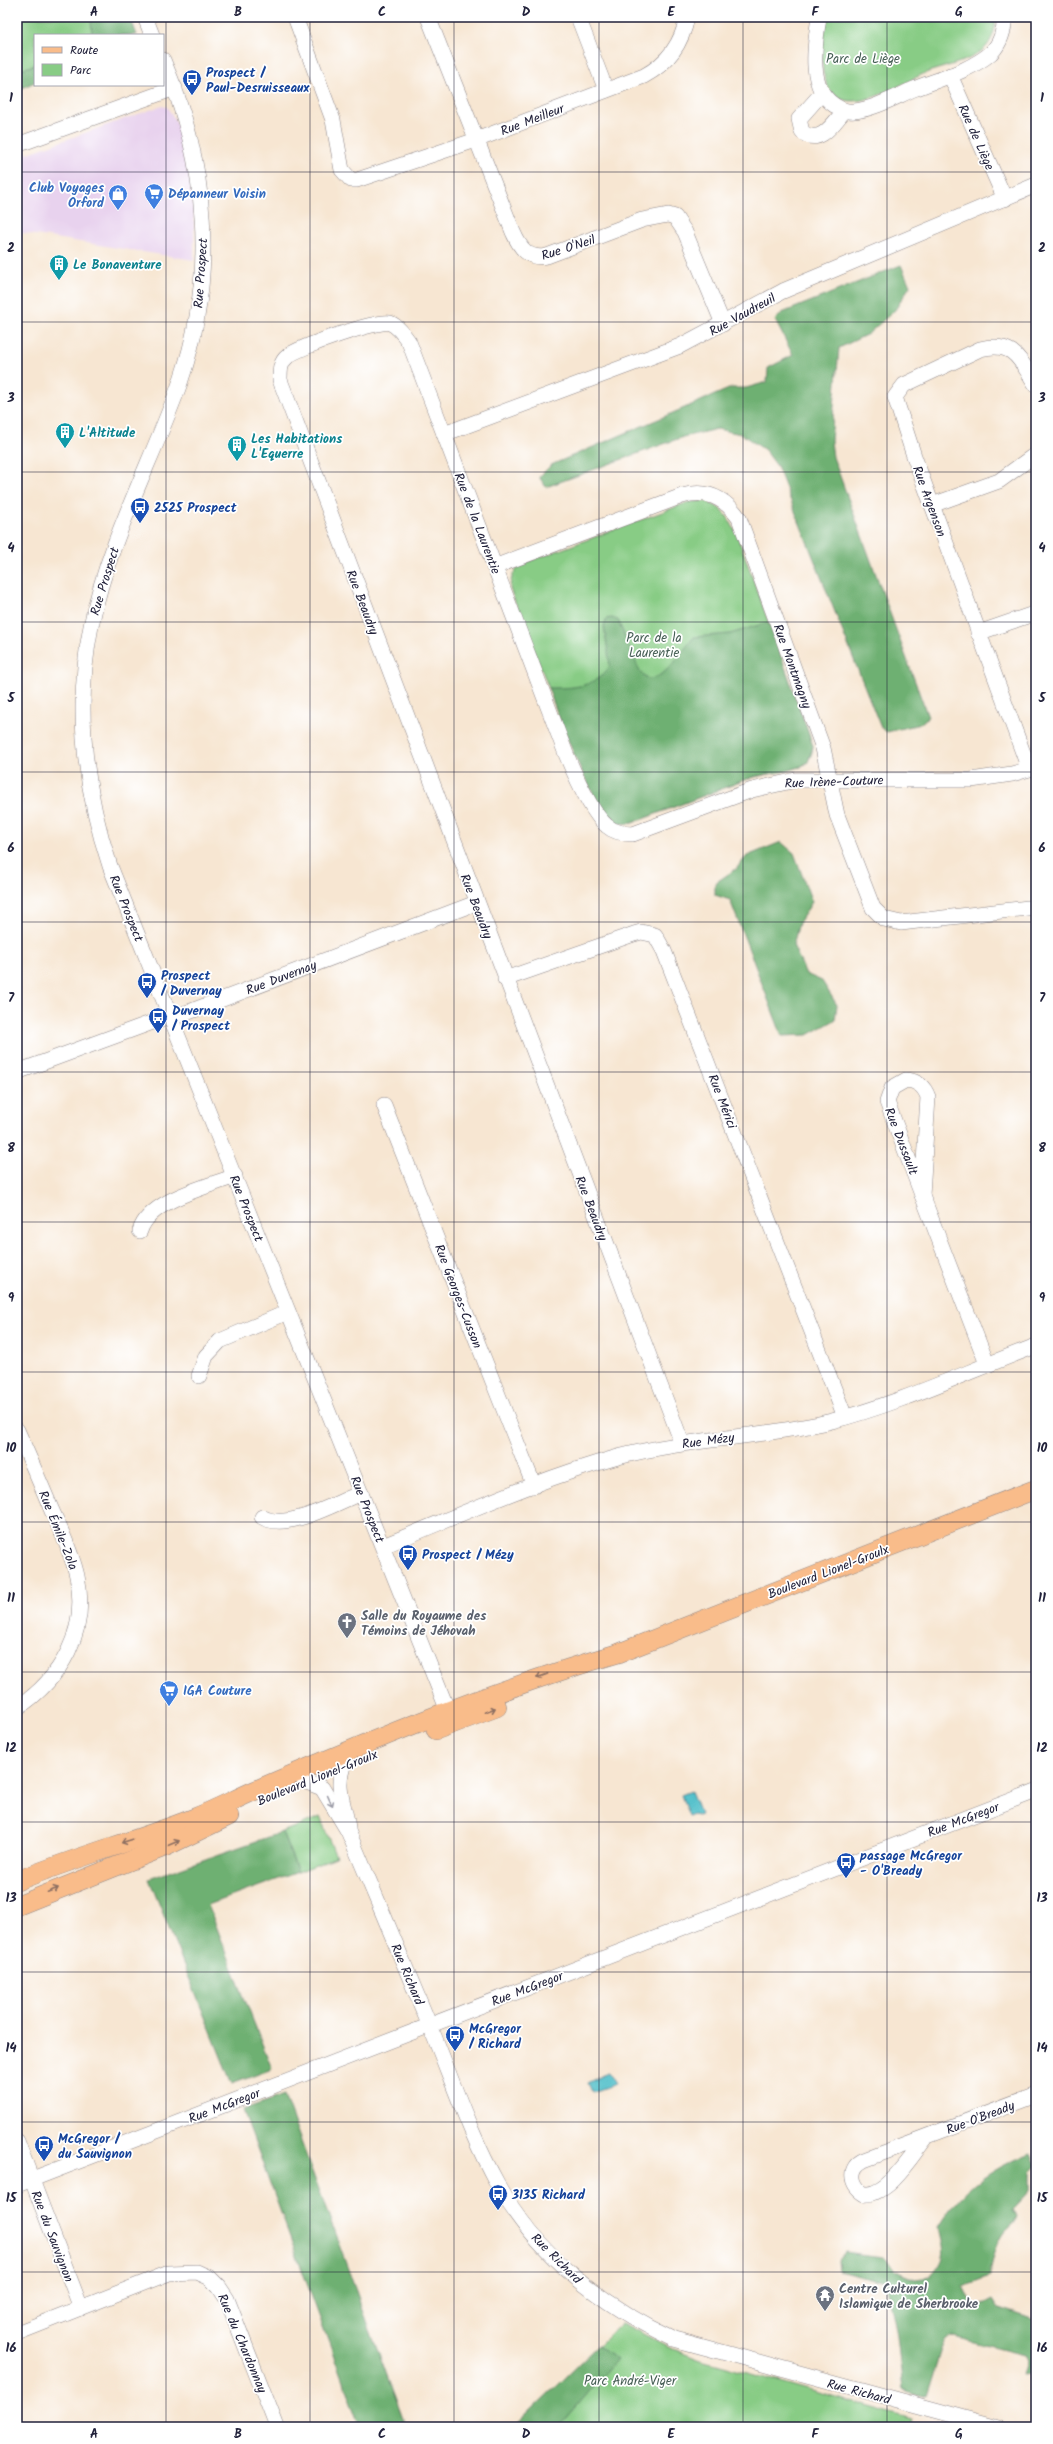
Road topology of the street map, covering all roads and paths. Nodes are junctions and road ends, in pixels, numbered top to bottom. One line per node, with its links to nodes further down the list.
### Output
1 (145, 17): 8 (street)
2 (295, 17): 15 (street, Rue Meilleur)
3 (428, 17): 15 (street, Rue O'Neil)
4 (578, 17): 12 (street)
5 (687, 17): 12 (street, Rue Meilleur)
6 (819, 17): 13 (street)
7 (1004, 17): 10 (street)
8 (152, 34)
9 (164, 62): 11 (street, Rue Prospect)
10 (950, 75): 14 (street); 18 (street, Rue de Liège)
11 (175, 88): 16 (street); 34 (street, Rue Prospect)
12 (606, 90): 15 (street, Rue Meilleur)
13 (822, 93): 14 (street); 14 (street)
14 (844, 111)
15 (476, 140): 19 (street, Rue O'Neil)
16 (17, 145)
17 (1036, 185): 18 (street, Rue Vaudreuil)
18 (1005, 199): 19 (street, Rue Vaudreuil)
19 (723, 324): 22 (street, Rue Vaudreuil)
20 (280, 366): 22 (street, Rue de la Laurentie); 31 (street, Rue Beaudry)
21 (1036, 385): 24 (street, Rue Argenson)
22 (444, 434): 25 (street, Rue de la Laurentie)
23 (1036, 454): 24 (street)
24 (932, 505): 27 (street, Rue Argenson)
25 (494, 567): 29 (street, Rue Montmagny); 30 (street, Rue de la Laurentie)
26 (1036, 613): 27 (street)
27 (978, 634): 28 (street, Rue Argenson)
28 (1032, 768): 29 (street, Rue Irène-Couture)
29 (830, 780): 30 (street, Rue Irène-Couture); 32 (street, Rue Montmagny)
30 (616, 832)
31 (476, 903): 33 (street, Rue Beaudry); 34 (street, Rue Duvernay)
32 (1036, 907)
33 (505, 979): 44 (street, Rue Mérici); 46 (street, Rue Beaudry)
34 (171, 1017): 35 (street, Rue Duvernay); 37 (street, Rue Prospect)
35 (17, 1072)
36 (384, 1105): 47 (street, Rue Georges-Cusson)
37 (235, 1176): 39 (street); 40 (street, Rue Prospect)
38 (922, 1195): 38 (street, Rue Dussault); 42 (street, Rue Dussault)
39 (140, 1231)
40 (288, 1312): 43 (street); 49 (street, Rue Prospect)
41 (1036, 1346): 42 (street, Rue Mézy)
42 (987, 1364): 44 (street, Rue Mézy)
43 (199, 1376)
44 (845, 1417): 46 (street, Rue Mézy)
45 (17, 1430): 52 (street, Rue Émile-Zola)
46 (682, 1444): 47 (street, Rue Mézy)
47 (534, 1486): 51 (street, Rue Mézy)
48 (1036, 1489): 53 (main road, Boulevard Lionel-Groulx)
49 (361, 1493): 50 (street); 51 (street, Rue Prospect)
50 (262, 1517)
51 (383, 1546): 53 (street, Rue Prospect)
52 (17, 1708)
53 (451, 1717): 54 (main road, Boulevard Lionel-Groulx); 58 (main road, Boulevard Lionel-Groulx, one-way to 58)
54 (343, 1766): 55 (main road, Boulevard Lionel-Groulx); 57 (street, Rue Richard)
55 (304, 1781): 57 (street, Rue Richard, one-way to 57); 59 (main road, Boulevard Lionel-Groulx, one-way to 55)
56 (1036, 1791): 60 (street, Rue McGregor)
57 (348, 1831): 60 (street, Rue Richard)
58 (17, 1881)
59 (17, 1906)
60 (430, 2026): 64 (street, Rue McGregor); 69 (street, Rue Richard)
61 (1036, 2095): 62 (street, Rue O'Bready)
62 (925, 2139): 62 (street, Rue O'Bready)
63 (17, 2141): 64 (street, Rue du Sauvignon)
64 (31, 2179): 65 (street, Rue McGregor); 66 (street, Rue du Sauvignon)
65 (17, 2185)
66 (81, 2308): 67 (street, Rue du Chardonnay); 68 (street, Rue du Chardonnay)
67 (17, 2333)
68 (277, 2427)
69 (998, 2427)

